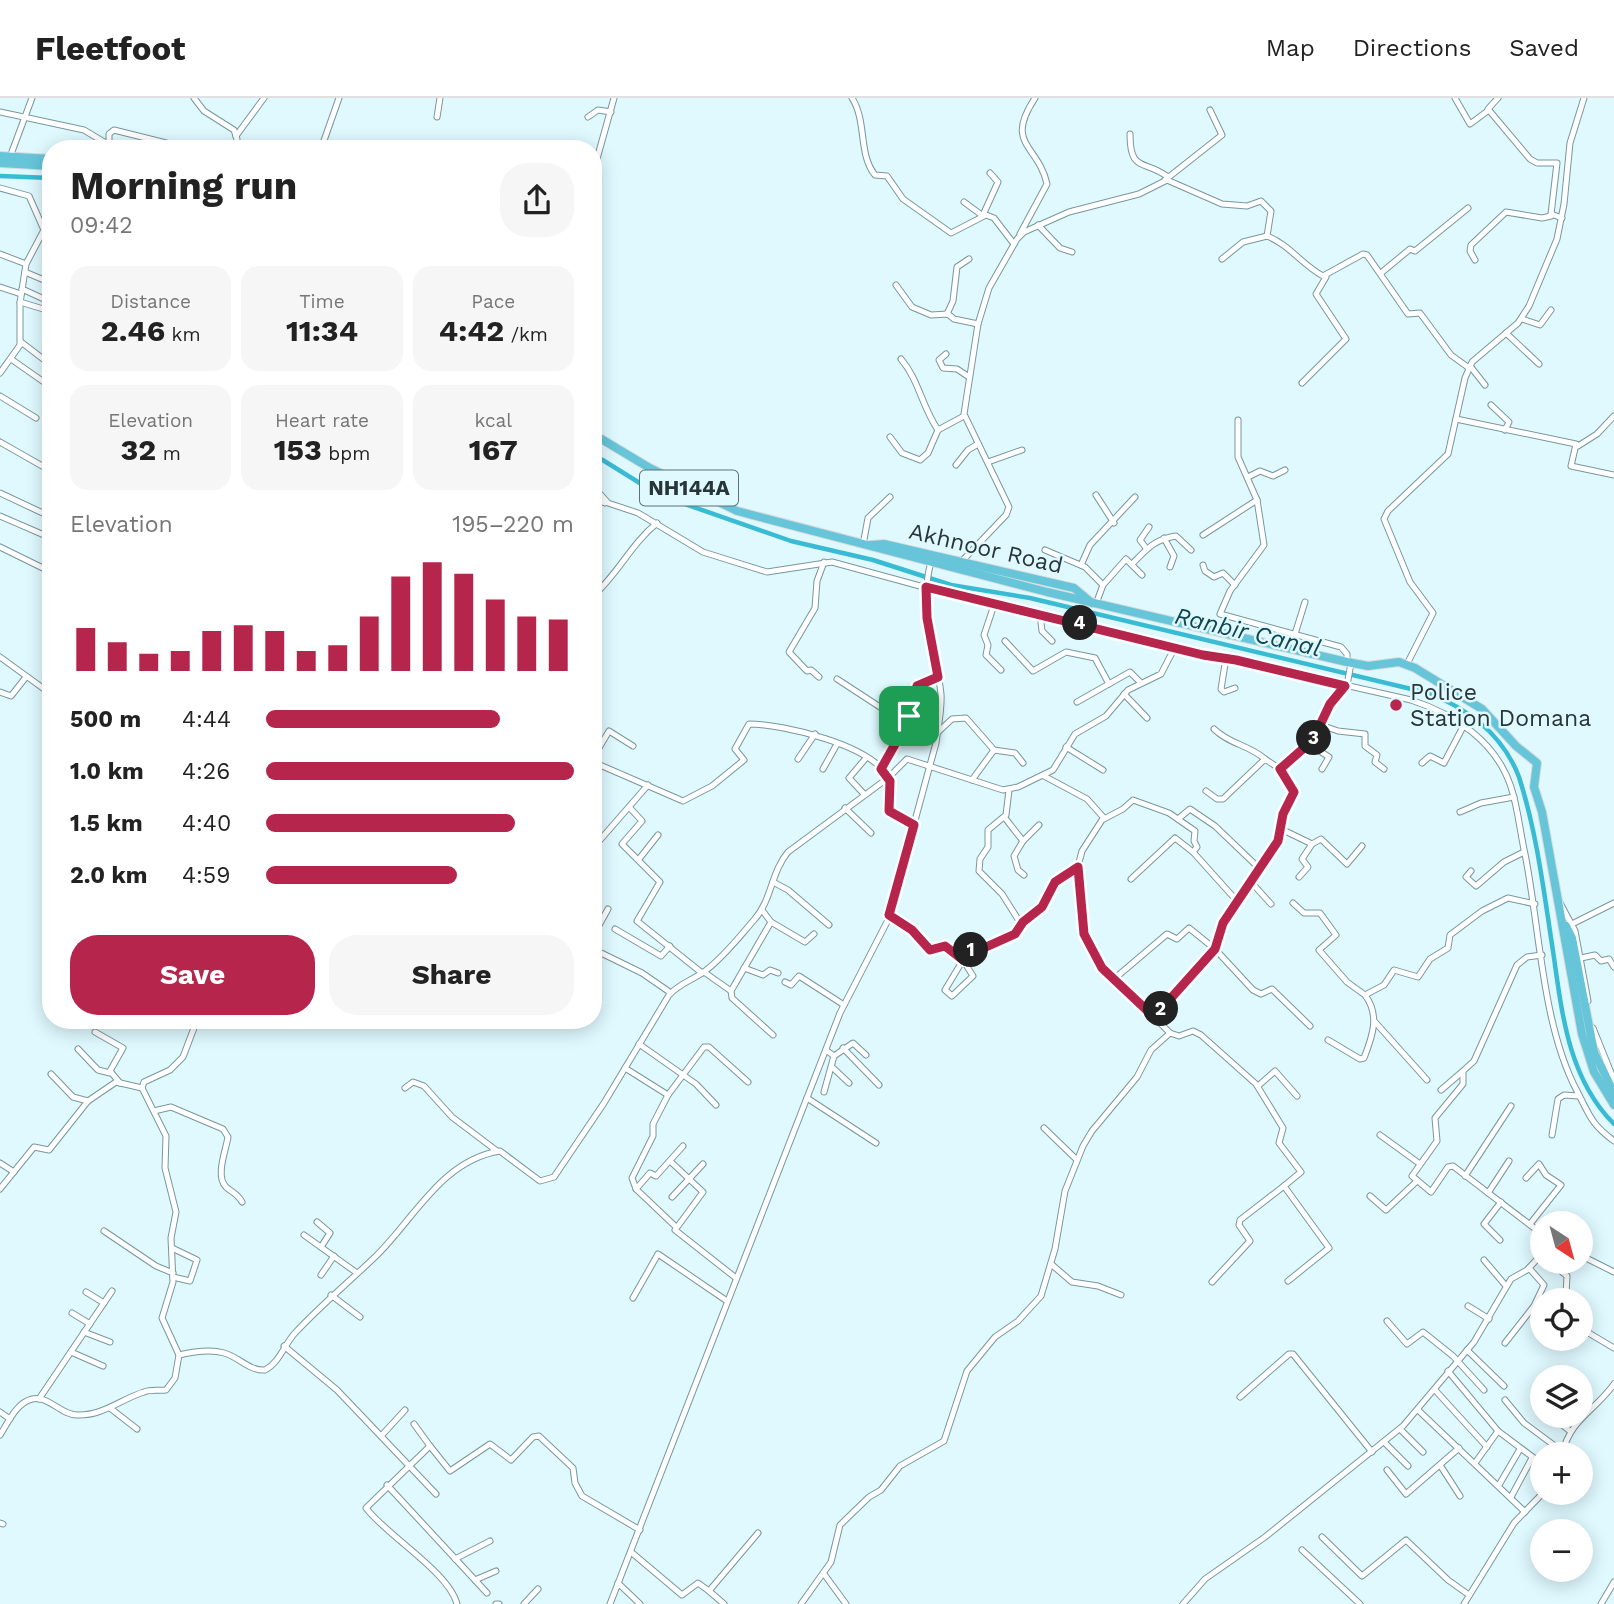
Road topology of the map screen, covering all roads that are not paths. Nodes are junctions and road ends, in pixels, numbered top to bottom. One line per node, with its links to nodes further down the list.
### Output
1 (32, 98): 16 (street)
2 (194, 98): 20 (street)
3 (264, 98): 20 (street)
4 (339, 98): 25 (street)
5 (440, 98): 17 (street)
6 (614, 98): 14 (street)
7 (852, 98): 37 (street)
8 (1035, 98): 42 (street)
9 (1455, 98): 13 (street)
10 (1498, 98): 13 (street)
11 (1584, 98): 39 (street)
12 (1210, 110): 33 (street)
13 (1489, 110): 38 (street)
14 (611, 111): 18 (street); 26 (street)
15 (0, 112): 16 (street)
16 (25, 117): 21 (street); 28 (street)
17 (437, 117)
18 (588, 117)
19 (1130, 134): 33 (street)
20 (236, 136): 24 (street)
21 (99, 140)
22 (109, 140): 23 (street)
23 (154, 140)
24 (235, 140)
25 (324, 140)
26 (602, 142)
27 (0, 156): 28 (highway)
28 (10, 157): 29 (highway)
29 (42, 159)
30 (0, 163): 31 (highway)
31 (42, 165)
32 (990, 173): 37 (street)
33 (1167, 178): 41 (street); 43 (street)
34 (0, 188): 40 (street)
35 (964, 202): 37 (street)
36 (1468, 208): 53 (street)
37 (983, 216): 45 (street)
38 (1551, 216): 39 (street); 50 (street)
39 (1562, 218): 64 (street)
40 (42, 224)
41 (1038, 226): 42 (street); 46 (street)
42 (1019, 236): 45 (street)
43 (1270, 237): 48 (street); 54 (street)
44 (42, 238): 51 (street)
45 (1014, 244): 65 (street)
46 (1072, 252)
47 (0, 254): 51 (street)
48 (1222, 258)
49 (969, 259): 63 (street)
50 (1475, 260)
51 (26, 264): 52 (street)
52 (25, 272): 55 (street); 58 (street)
53 (1381, 273): 54 (street); 73 (street)
54 (1328, 276): 77 (street)
55 (42, 279)
56 (896, 285): 63 (street)
57 (0, 287): 58 (street)
58 (22, 292): 59 (street); 60 (street)
59 (42, 298)
60 (20, 302): 61 (street); 67 (street)
61 (42, 309)
62 (1551, 310): 64 (street)
63 (947, 314): 65 (street)
64 (1522, 319): 66 (street)
65 (978, 324): 75 (street)
66 (1506, 333): 72 (street); 73 (street)
67 (21, 342): 69 (street); 70 (street)
68 (946, 354): 75 (street)
69 (42, 358)
70 (11, 359): 74 (street); 76 (street)
71 (901, 359): 86 (street)
72 (1539, 364)
73 (1469, 367): 78 (street); 84 (street)
74 (0, 373)
75 (969, 377): 81 (street)
76 (42, 381)
77 (1302, 383)
78 (1485, 385)
79 (0, 396): 83 (street)
80 (1490, 405): 87 (street)
81 (964, 416): 86 (street); 91 (street)
82 (1614, 416): 92 (street)
83 (36, 418)
84 (1456, 419): 87 (street); 144 (street)
85 (1238, 420): 98 (street)
86 (938, 430): 88 (street)
87 (1505, 430): 92 (street)
88 (890, 437)
89 (602, 441): 116 (highway, Akhnoor Road / NH144A)
90 (0, 442): 96 (street)
91 (978, 443): 94 (street); 95 (street)
92 (1577, 446): 99 (street)
93 (1022, 450): 94 (street)
94 (988, 462): 123 (street)
95 (956, 465)
96 (42, 466)
97 (1284, 470): 98 (street)
98 (1251, 475): 105 (street)
99 (1614, 475)
100 (0, 494): 108 (street)
101 (1096, 495): 111 (street)
102 (602, 496): 107 (street)
103 (890, 497): 116 (street)
104 (1135, 497): 111 (street)
105 (1257, 500): 114 (street); 130 (street)
106 (602, 502): 107 (street)
107 (608, 503): 110 (street)
108 (42, 513)
109 (0, 516): 113 (street)
110 (657, 523): 121 (street); 132 (street)
111 (1114, 523): 125 (street)
112 (1149, 527): 118 (street)
113 (42, 534)
114 (1203, 535)
115 (1164, 538): 118 (street); 120 (street); 127 (street)
116 (864, 545): 122 (highway, Akhnoor Road / NH144A); 123 (highway, Akhnoor Road / NH144A)
117 (0, 547): 128 (street)
118 (1146, 548): 124 (street)
119 (1045, 550): 125 (street)
120 (1191, 550)
121 (824, 562): 133 (street); 148 (street)
122 (931, 562): 133 (street); 135 (highway, Akhnoor Road / NH144A)
123 (961, 562): 135 (highway, Akhnoor Road / NH144A)
124 (1132, 564): 129 (street); 131 (street)
125 (1081, 565): 131 (street)
126 (1203, 565): 130 (street)
127 (1170, 567)
128 (42, 568)
129 (1142, 575)
130 (1232, 581): 138 (street)
131 (1103, 584): 135 (street)
132 (602, 587)
133 (926, 587): 136 (street); 149 (street)
134 (1305, 602): 138 (street)
135 (1094, 603): 145 (highway, Akhnoor Road / NH144A)
136 (994, 605): 137 (street); 146 (street)
137 (1040, 614): 140 (street); 141 (street)
138 (1295, 634): 145 (street)
139 (1005, 641): 153 (street)
140 (1052, 641)
141 (1175, 647): 143 (street); 151 (street)
142 (0, 657): 147 (street)
143 (1226, 658): 152 (street); 155 (street)
144 (1407, 664): 145 (highway, Akhnoor Road / NH144A); 219 (highway)
145 (1349, 665): 152 (street)
146 (1001, 670)
147 (26, 677): 154 (street); 156 (street)
148 (819, 677)
149 (938, 677): 160 (street); 164 (street)
150 (837, 680): 160 (street)
151 (1140, 682): 153 (street); 157 (street)
152 (1346, 683): 161 (street); 162 (street)
153 (1109, 684): 158 (street)
154 (42, 688)
155 (1235, 688)
156 (0, 692)
157 (1124, 694): 159 (street); 170 (street)
158 (1077, 702)
159 (1147, 718)
160 (906, 724): 180 (street)
161 (1321, 724): 168 (street); 183 (street)
162 (1464, 725): 176 (street); 192 (street)
163 (1214, 729): 174 (street)
164 (937, 733): 171 (street); 178 (street)
165 (815, 734): 167 (street); 173 (street); 188 (street)
166 (602, 744): 169 (street)
167 (837, 744): 172 (street); 179 (street)
168 (1309, 744): 181 (street); 182 (street)
169 (633, 746)
170 (1066, 747): 184 (street); 185 (street)
171 (995, 750): 175 (street); 187 (street)
172 (866, 758): 180 (street); 191 (street)
173 (798, 759)
174 (1265, 759): 181 (street); 190 (street)
175 (1023, 763)
176 (1422, 763)
177 (602, 764): 188 (street)
178 (929, 766): 186 (street); 187 (street); 199 (street)
179 (823, 769)
180 (881, 769): 186 (street)
181 (1280, 769): 201 (street)
182 (1322, 769)
183 (1384, 769)
184 (1102, 770)
185 (1044, 776): 189 (street); 197 (street)
186 (888, 778): 191 (street); 199 (street)
187 (971, 780): 189 (street)
188 (648, 785): 193 (street)
189 (1009, 790): 196 (street)
190 (1206, 791)
191 (864, 794): 194 (street)
192 (1514, 797): 195 (street); 209 (street)
193 (630, 808): 204 (street); 210 (street)
194 (845, 808): 202 (street); 217 (street)
195 (1460, 812)
196 (1005, 818): 205 (street); 231 (street)
197 (1104, 818): 198 (street); 211 (street)
198 (1178, 819): 208 (street); 212 (street)
199 (914, 825): 227 (street)
200 (1039, 825): 205 (street)
201 (1281, 829): 206 (street); 212 (street)
202 (871, 833)
203 (658, 835): 210 (street)
204 (602, 838)
205 (1023, 841): 214 (street)
206 (1312, 844): 207 (street); 215 (street)
207 (1362, 846)
208 (1193, 852): 216 (street); 220 (street)
209 (1524, 852): 213 (street); 224 (street)
210 (639, 859): 236 (street)
211 (1078, 867): 231 (street); 246 (street)
212 (1259, 869): 218 (street)
213 (1472, 871)
214 (1024, 875)
215 (1298, 877)
216 (1131, 879)
217 (773, 882): 226 (street); 233 (street)
218 (1251, 882): 220 (street); 223 (street)
219 (1558, 899): 228 (highway); 232 (street)
220 (1237, 901): 237 (street)
221 (1293, 903): 250 (street)
222 (1614, 903): 232 (street)
223 (1271, 904)
224 (1535, 904): 239 (street); 250 (street)
225 (608, 908): 229 (street)
226 (762, 910): 230 (street); 244 (street)
227 (889, 915): 241 (street); 251 (street)
228 (1562, 916): 283 (highway); 290 (highway)
229 (602, 919)
230 (771, 922): 235 (street); 243 (street)
231 (1021, 924): 241 (street)
232 (1572, 924): 240 (street)
233 (829, 925)
234 (615, 929): 236 (street)
235 (814, 934)
236 (670, 946): 244 (street)
237 (1215, 949): 246 (street); 252 (street); 254 (street)
238 (602, 953): 249 (street)
239 (1542, 955): 268 (street); 285 (street)
240 (1581, 958): 242 (street); 273 (street)
241 (963, 960): 241 (street)
242 (1614, 967)
243 (744, 968): 245 (street); 248 (street)
244 (703, 972): 248 (street); 249 (street)
245 (778, 973)
246 (1114, 979): 252 (street)
247 (785, 982): 251 (street)
248 (731, 991): 258 (street)
249 (671, 993): 260 (street)
250 (1365, 995): 253 (street)
251 (844, 1005): 263 (street)
252 (1154, 1017): 257 (street)
253 (1375, 1022): 259 (street); 272 (street)
254 (1310, 1026)
255 (192, 1029): 279 (street)
256 (95, 1032): 269 (street)
257 (1170, 1033): 278 (street); 300 (street)
258 (773, 1035)
259 (1328, 1040)
260 (639, 1044): 267 (street); 271 (street)
261 (843, 1048): 264 (street); 265 (street); 277 (street)
262 (78, 1049): 269 (street)
263 (826, 1050): 265 (street); 287 (street)
264 (866, 1055)
265 (834, 1056): 266 (street)
266 (832, 1067): 276 (street); 282 (street)
267 (625, 1068): 284 (street); 299 (street)
268 (1462, 1072): 281 (street); 305 (street)
269 (110, 1073): 275 (street)
270 (51, 1074): 288 (street)
271 (683, 1075): 274 (street); 284 (street); 289 (street)
272 (1427, 1080)
273 (1614, 1080)
274 (748, 1082)
275 (120, 1083): 279 (street); 288 (street)
276 (849, 1083)
277 (879, 1085)
278 (1258, 1086): 286 (street); 311 (street)
279 (142, 1088): 292 (street)
280 (405, 1088): 299 (street)
281 (1441, 1090)
282 (824, 1092)
283 (1614, 1093)
284 (668, 1095): 313 (street)
285 (1579, 1096): 295 (street); 296 (street)
286 (1297, 1097)
287 (807, 1098): 297 (street); 338 (street)
288 (88, 1101): 306 (street)
289 (716, 1105)
290 (1614, 1105)
291 (1511, 1106): 307 (street)
292 (154, 1111): 317 (street); 327 (street)
293 (1044, 1128): 300 (street)
294 (1380, 1135): 305 (street)
295 (1552, 1135)
296 (1614, 1141)
297 (876, 1143)
298 (683, 1146): 301 (street)
299 (497, 1152): 334 (street)
300 (1076, 1159): 331 (street)
301 (670, 1161): 308 (street); 313 (street)
302 (1509, 1161): 314 (street)
303 (0, 1163): 306 (street)
304 (703, 1164): 308 (street)
305 (1420, 1164): 310 (street)
306 (14, 1172): 312 (street)
307 (1465, 1176): 310 (street); 314 (street)
308 (689, 1178): 316 (street); 322 (street)
309 (1526, 1178): 319 (street)
310 (1417, 1181): 315 (street)
311 (1284, 1186): 339 (street); 340 (street)
312 (0, 1189)
313 (636, 1189): 322 (street)
314 (1488, 1193): 318 (street)
315 (1370, 1196)
316 (672, 1197)
317 (243, 1202)
318 (1500, 1202): 321 (street); 325 (street)
319 (1540, 1211)
320 (317, 1222): 326 (street)
321 (1530, 1224)
322 (675, 1226): 338 (street)
323 (104, 1231): 336 (street)
324 (304, 1235): 326 (street)
325 (1500, 1240)
326 (321, 1247): 328 (street)
327 (172, 1248): 336 (street); 336 (street)
328 (334, 1256): 334 (street); 337 (street)
329 (1484, 1259): 341 (street)
330 (1593, 1262): 333 (street)
331 (1051, 1264): 345 (street); 418 (street)
332 (1530, 1268): 341 (street)
333 (1614, 1272)
334 (357, 1273): 344 (street)
335 (1535, 1274): 358 (street)
336 (173, 1275): 363 (street)
337 (321, 1275)
338 (736, 1278): 347 (street)
339 (1288, 1281)
340 (1212, 1282)
341 (1506, 1286): 352 (street)
342 (112, 1291): 348 (street)
343 (86, 1292): 348 (street)
344 (331, 1295): 351 (street); 359 (street)
345 (1121, 1295)
346 (633, 1298): 347 (street)
347 (727, 1301): 410 (street)
348 (104, 1303): 354 (street)
349 (1468, 1306): 352 (street)
350 (72, 1313): 354 (street)
351 (360, 1317)
352 (1489, 1319): 361 (street)
353 (1387, 1321): 364 (street)
354 (90, 1324): 355 (street)
355 (84, 1332): 357 (street); 362 (street)
356 (1593, 1336): 360 (street)
357 (110, 1342)
358 (1505, 1343)
359 (284, 1346): 363 (street); 386 (street)
360 (1614, 1348)
361 (1466, 1350): 364 (street); 368 (street)
362 (71, 1352): 365 (street); 372 (street)
363 (179, 1356): 374 (street)
364 (1457, 1360): 366 (street); 370 (street)
365 (103, 1366)
366 (1448, 1371): 369 (street); 385 (street)
367 (1614, 1384): 384 (street)
368 (1504, 1386)
369 (1435, 1390): 376 (street); 391 (street)
370 (1484, 1390)
371 (1240, 1397): 394 (street)
372 (39, 1399): 374 (street); 378 (street)
373 (1506, 1400): 387 (street)
374 (110, 1408): 381 (street)
375 (405, 1410): 386 (street)
376 (1418, 1410): 382 (street); 392 (street)
377 (0, 1412): 378 (street)
378 (10, 1419): 383 (street)
379 (414, 1424): 390 (street)
380 (1566, 1428): 384 (street)
381 (137, 1429)
382 (1399, 1429): 389 (street); 395 (street)
383 (1, 1430)
384 (1570, 1431): 388 (street)
385 (1498, 1432): 391 (street); 393 (street)
386 (382, 1435): 399 (street)
387 (1548, 1442)
388 (1566, 1442)
389 (1384, 1443): 394 (street); 401 (street)
390 (430, 1446): 399 (street); 410 (street)
391 (1487, 1447): 398 (street)
392 (1459, 1448): 398 (street); 400 (street)
393 (1520, 1449): 396 (street); 404 (street)
394 (1372, 1451): 433 (street)
395 (1423, 1452)
396 (1530, 1456)
397 (1530, 1462): 407 (street)
398 (1475, 1463): 404 (street)
399 (410, 1464): 403 (street); 405 (street)
400 (1440, 1465): 402 (street); 406 (street)
401 (1408, 1466)
402 (1387, 1470)
403 (387, 1485): 416 (street); 426 (street)
404 (1499, 1485): 407 (street)
405 (436, 1494)
406 (1460, 1496)
407 (1511, 1497): 409 (street)
408 (1532, 1505): 409 (street)
409 (1525, 1512): 425 (street)
410 (640, 1530): 415 (street)
411 (758, 1533): 423 (street)
412 (1322, 1537): 425 (street)
413 (490, 1541): 416 (street)
414 (1302, 1550): 434 (street)
415 (631, 1552): 421 (street); 423 (street)
416 (455, 1559): 419 (street)
417 (496, 1571): 419 (street)
418 (824, 1574): 431 (street); 432 (street)
419 (475, 1580): 424 (street)
420 (1614, 1582): 436 (street)
421 (618, 1583): 428 (street); 429 (street)
422 (537, 1589): 427 (street)
423 (709, 1591): 430 (street)
424 (487, 1593)
425 (1469, 1595): 435 (street)
426 (457, 1604)
427 (524, 1604)
428 (610, 1604)
429 (640, 1604)
430 (724, 1604)
431 (802, 1604)
432 (846, 1604)
433 (1183, 1604)
434 (1360, 1604)
435 (1464, 1604)
436 (1601, 1604)

